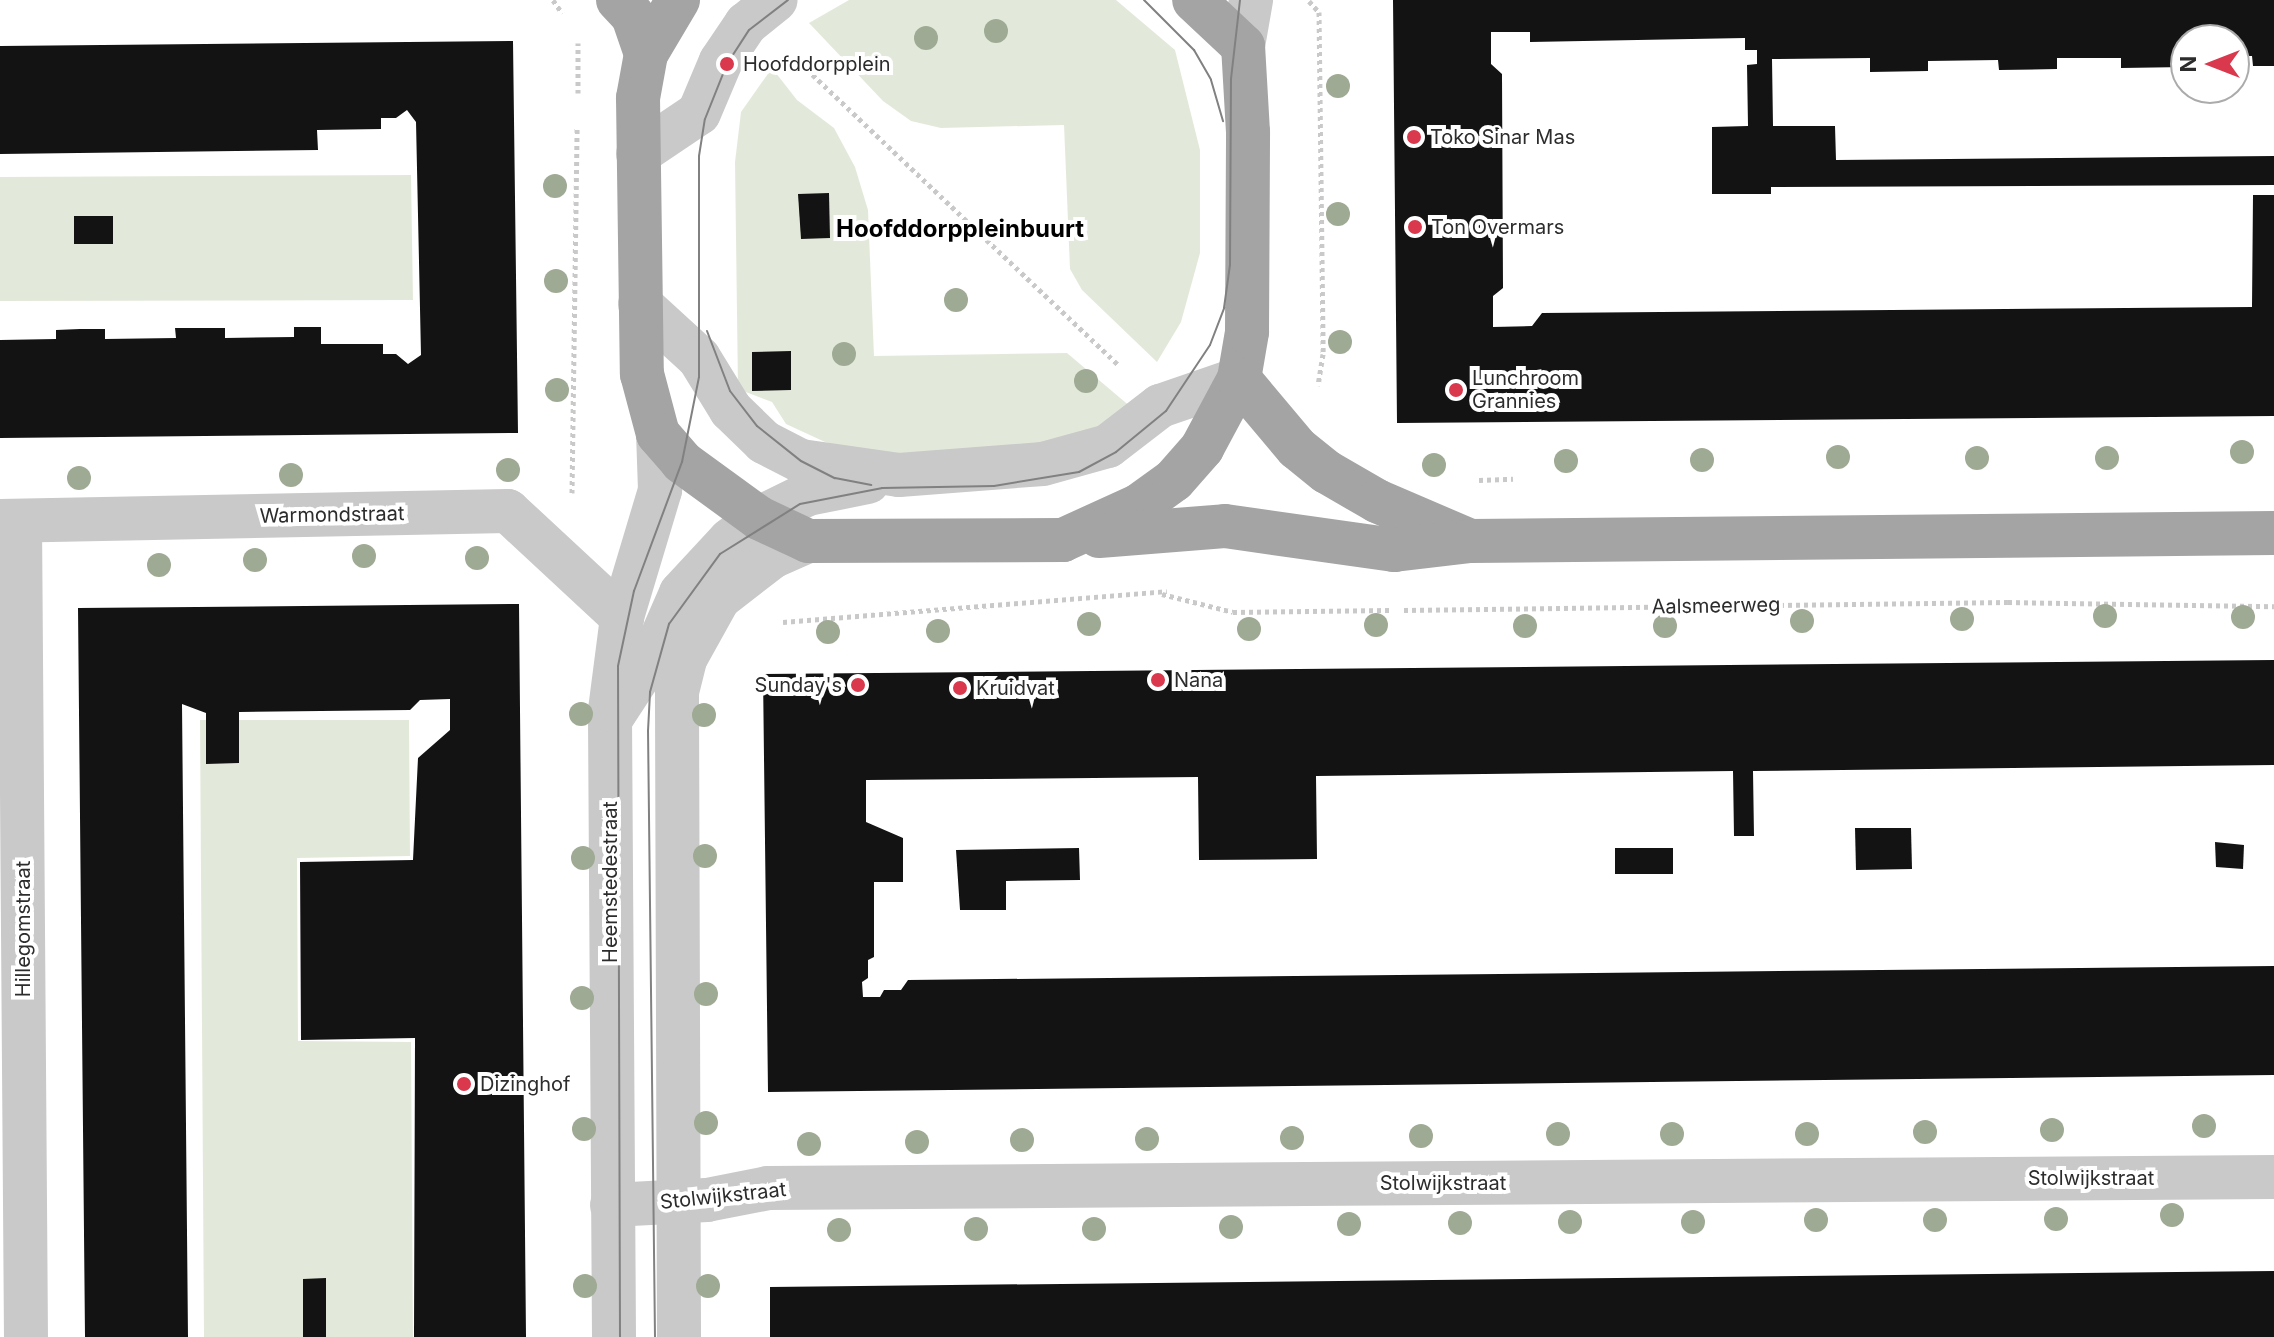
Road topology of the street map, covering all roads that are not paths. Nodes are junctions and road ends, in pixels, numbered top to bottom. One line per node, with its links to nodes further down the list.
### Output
1 (618, 0): 7 (main road)
2 (678, 0): 7 (main road)
3 (1194, 0): 6 (main road)
4 (1251, 0): 6 (street)
5 (760, 14): 8 (street)
6 (1243, 46): 10 (main road)
7 (646, 54): 8 (main road)
8 (638, 154): 9 (main road)
9 (640, 304): 11 (main road); 12 (street)
10 (1239, 379): 12 (street); 16 (main road); 18 (main road)
11 (658, 434): 13 (main road); 19 (street, Heemstedestraat)
12 (899, 475): 13 (street)
13 (759, 518): 17 (main road); 20 (street)
14 (10, 521): 19 (street, Warmondstraat); 24 (street, Hillegomstraat)
15 (2274, 533): 18 (main road)
16 (1063, 540): 17 (main road); 18 (main road)
17 (808, 541): 22 (street)
18 (1470, 541)
19 (622, 617): 20 (street, Heemstedestraat)
20 (610, 719): 23 (street, Heemstedestraat)
21 (2274, 1177): 22 (street, Stolwijkstraat)
22 (678, 1202): 23 (street, Stolwijkstraat); 26 (street)
23 (612, 1205): 25 (street, Heemstedestraat)
24 (26, 1337)
25 (614, 1337)
26 (679, 1337)

